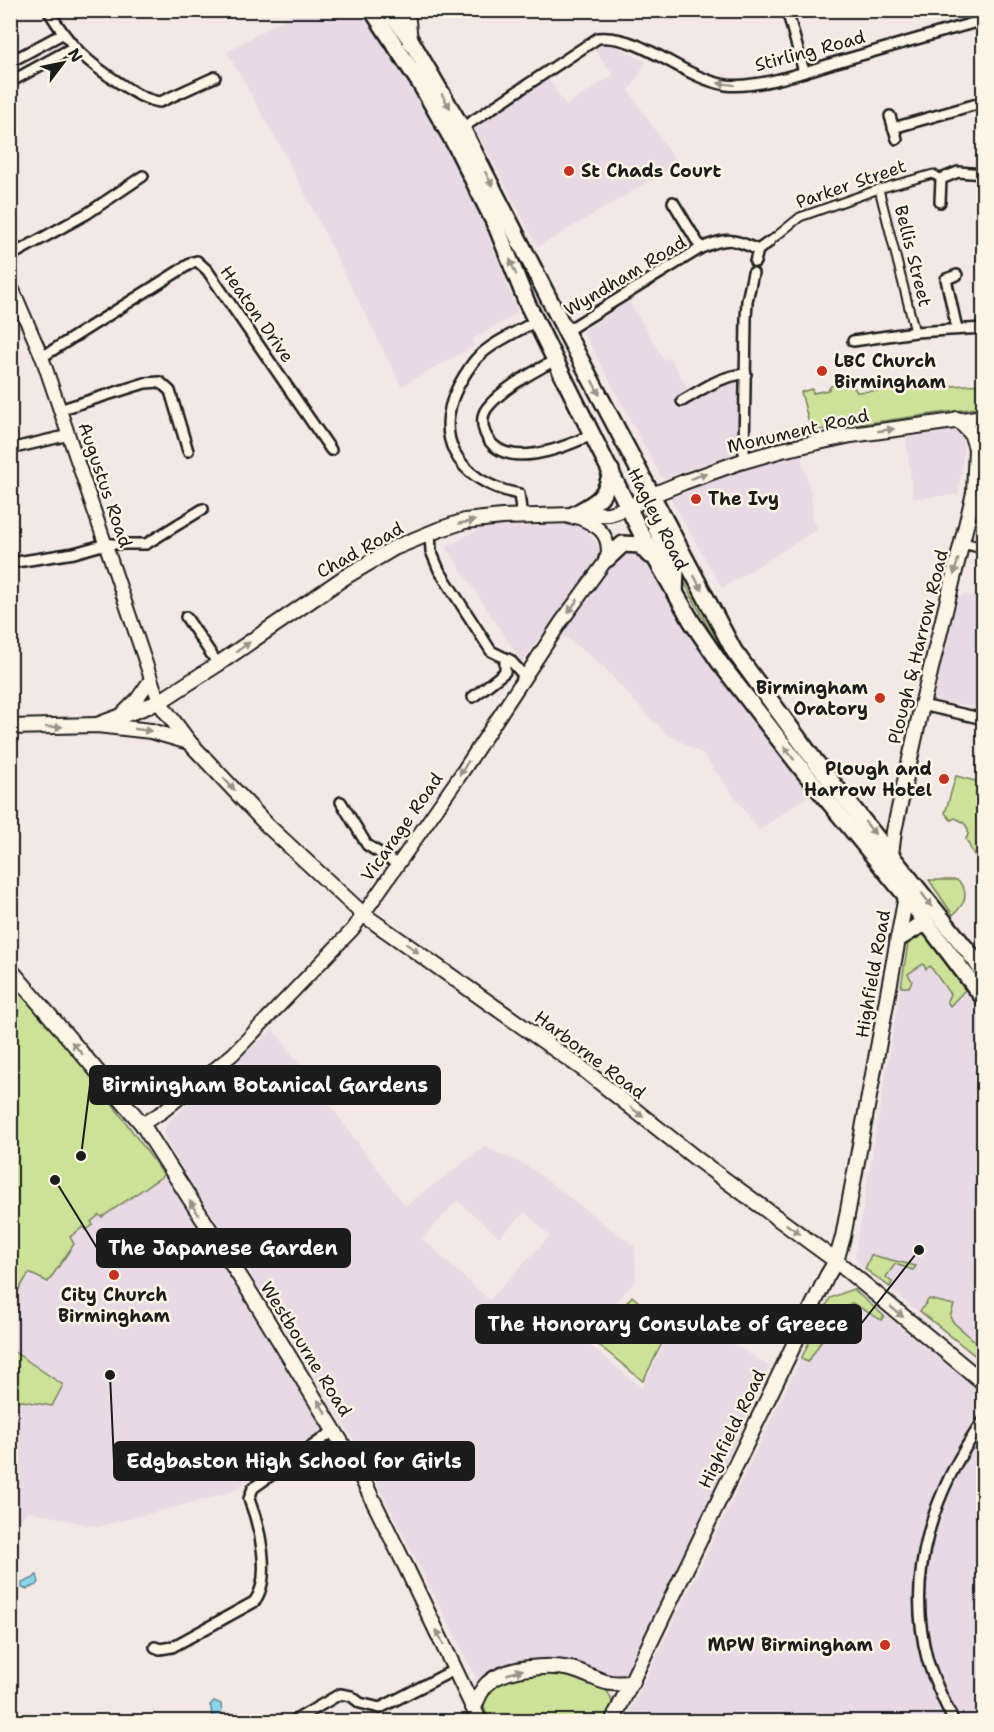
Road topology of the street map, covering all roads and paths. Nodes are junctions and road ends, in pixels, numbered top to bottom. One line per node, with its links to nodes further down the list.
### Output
1 (48, 10): 7 (street)
2 (372, 10): 14 (highway, Hagley Road)
3 (389, 10): 8 (highway, Hagley Road)
4 (407, 10): 8 (main road)
5 (787, 10): 11 (street)
6 (984, 20): 11 (street, Stirling Road)
7 (62, 34): 9 (street); 10 (street)
8 (410, 39): 14 (main road); 17 (highway, Hagley Road, one-way to 17)
9 (74, 47): 12 (street); 13 (street)
10 (10, 62)
11 (804, 72): 17 (street, Stirling Road, one-way to 17)
12 (215, 77)
13 (10, 82)
14 (421, 85): 34 (highway, Hagley Road, one-way to 14)
15 (984, 102): 18 (street)
16 (890, 116): 18 (street)
17 (462, 128): 38 (highway, Hagley Road, one-way to 38)
18 (893, 128): 19 (street)
19 (897, 139)
20 (984, 174): 22 (street, Parker Street)
21 (143, 176): 29 (street)
22 (941, 179): 23 (street, Parker Street); 25 (street)
23 (879, 189): 26 (street, Parker Street); 37 (street, Bellis Street)
24 (673, 202): 27 (street, Wyndham Road)
25 (940, 202)
26 (768, 242): 28 (street, Parker Street)
27 (701, 248): 28 (street, Wyndham Road); 38 (street, Wyndham Road)
28 (758, 249): 30 (street)
29 (10, 256)
30 (755, 262)
31 (753, 273): 42 (street)
32 (957, 275): 36 (street, Bellis Street)
33 (10, 283): 40 (street, Augustus Road)
34 (536, 321): 41 (highway, Hagley Road); 60 (street)
35 (984, 328): 36 (street, Bellis Street)
36 (957, 329): 37 (street, Bellis Street)
37 (915, 332): 39 (street, Bellis Street)
38 (567, 334): 41 (highway); 56 (highway, Hagley Road, one-way to 56)
39 (853, 341)
40 (42, 357): 44 (street, Augustus Road); 52 (street, Heaton Drive)
41 (555, 360): 49 (highway, Hagley Road); 49 (street)
42 (746, 374): 43 (street); 54 (street)
43 (682, 401)
44 (59, 410): 48 (street, Augustus Road); 53 (street)
45 (984, 417): 46 (main road, Monument Road)
46 (957, 419): 50 (main road); 54 (main road, Monument Road, one-way to 46)
47 (984, 433): 50 (main road, Plough & Harrow Road)
48 (69, 435): 51 (street); 63 (street, Augustus Road)
49 (593, 435): 55 (highway, Hagley Road)
50 (976, 448): 62 (main road, Plough & Harrow Road)
51 (10, 449)
52 (331, 450)
53 (188, 451)
54 (747, 460): 56 (main road, Monument Road, one-way to 54)
55 (611, 470): 57 (highway, Hagley Road); 59 (highway)
56 (652, 495): 57 (main road, Monument Road); 68 (highway); 70 (highway, Hagley Road, one-way to 70)
57 (628, 508): 59 (main road, Chad Road); 67 (highway, Hagley Road)
58 (203, 509): 63 (street)
59 (571, 516): 60 (main road, Chad Road); 65 (street)
60 (522, 517): 61 (main road, Chad Road, one-way to 60)
61 (430, 534): 71 (street); 73 (main road, Chad Road, one-way to 61)
62 (962, 543): 64 (street); 77 (main road, Plough & Harrow Road, one-way to 77)
63 (106, 544): 66 (street); 75 (street, Augustus Road)
64 (984, 548)
65 (607, 559): 67 (highway); 74 (street, Vicarage Road, one-way to 74)
66 (10, 563)
67 (659, 566): 68 (highway, Hagley Road)
68 (675, 594): 72 (highway, Hagley Road)
69 (186, 617): 73 (street)
70 (734, 651): 72 (highway); 84 (highway, Hagley Road, one-way to 84)
71 (505, 658): 74 (street); 76 (street)
72 (720, 663): 84 (highway, Hagley Road, one-way to 72)
73 (218, 664): 75 (main road, Chad Road)
74 (525, 677): 85 (street, Vicarage Road, one-way to 85)
75 (155, 691): 78 (main road); 78 (street); 82 (main road, Harborne Road)
76 (474, 697)
77 (922, 705): 79 (street); 84 (main road, Plough & Harrow Road)
78 (118, 718): 80 (main road)
79 (984, 719)
80 (97, 725): 81 (main road, one-way to 80); 82 (main road, one-way to 82)
81 (10, 728)
82 (189, 742): 87 (main road, Harborne Road, one-way to 87)
83 (341, 802): 85 (street)
84 (888, 861): 86 (highway, Hagley Road); 91 (highway, Hagley Road, one-way to 91)
85 (397, 864): 87 (street, Vicarage Road)
86 (906, 896): 88 (highway, Hagley Road); 89 (main road, Highfield Road)
87 (364, 915): 93 (street, Vicarage Road); 94 (main road, Harborne Road, one-way to 94)
88 (927, 925): 89 (highway); 92 (highway, Hagley Road)
89 (898, 939): 94 (main road, Highfield Road)
90 (10, 969): 93 (main road, Westbourne Road, one-way to 90)
91 (984, 974)
92 (984, 999)
93 (141, 1124): 97 (main road, Westbourne Road, one-way to 93)
94 (836, 1261): 95 (main road, Harborne Road, one-way to 95); 100 (main road, Highfield Road)
95 (984, 1383)
96 (984, 1420): 105 (street)
97 (335, 1430): 98 (street); 99 (main road, Westbourne Road, one-way to 97)
98 (155, 1647)
99 (456, 1669): 102 (main road, Westbourne Road); 104 (street)
100 (633, 1682): 101 (main road); 103 (main road, Highfield Road)
101 (605, 1683): 102 (main road, one-way to 101); 103 (main road)
102 (477, 1715)
103 (613, 1720)
104 (292, 1722)
105 (954, 1722)

